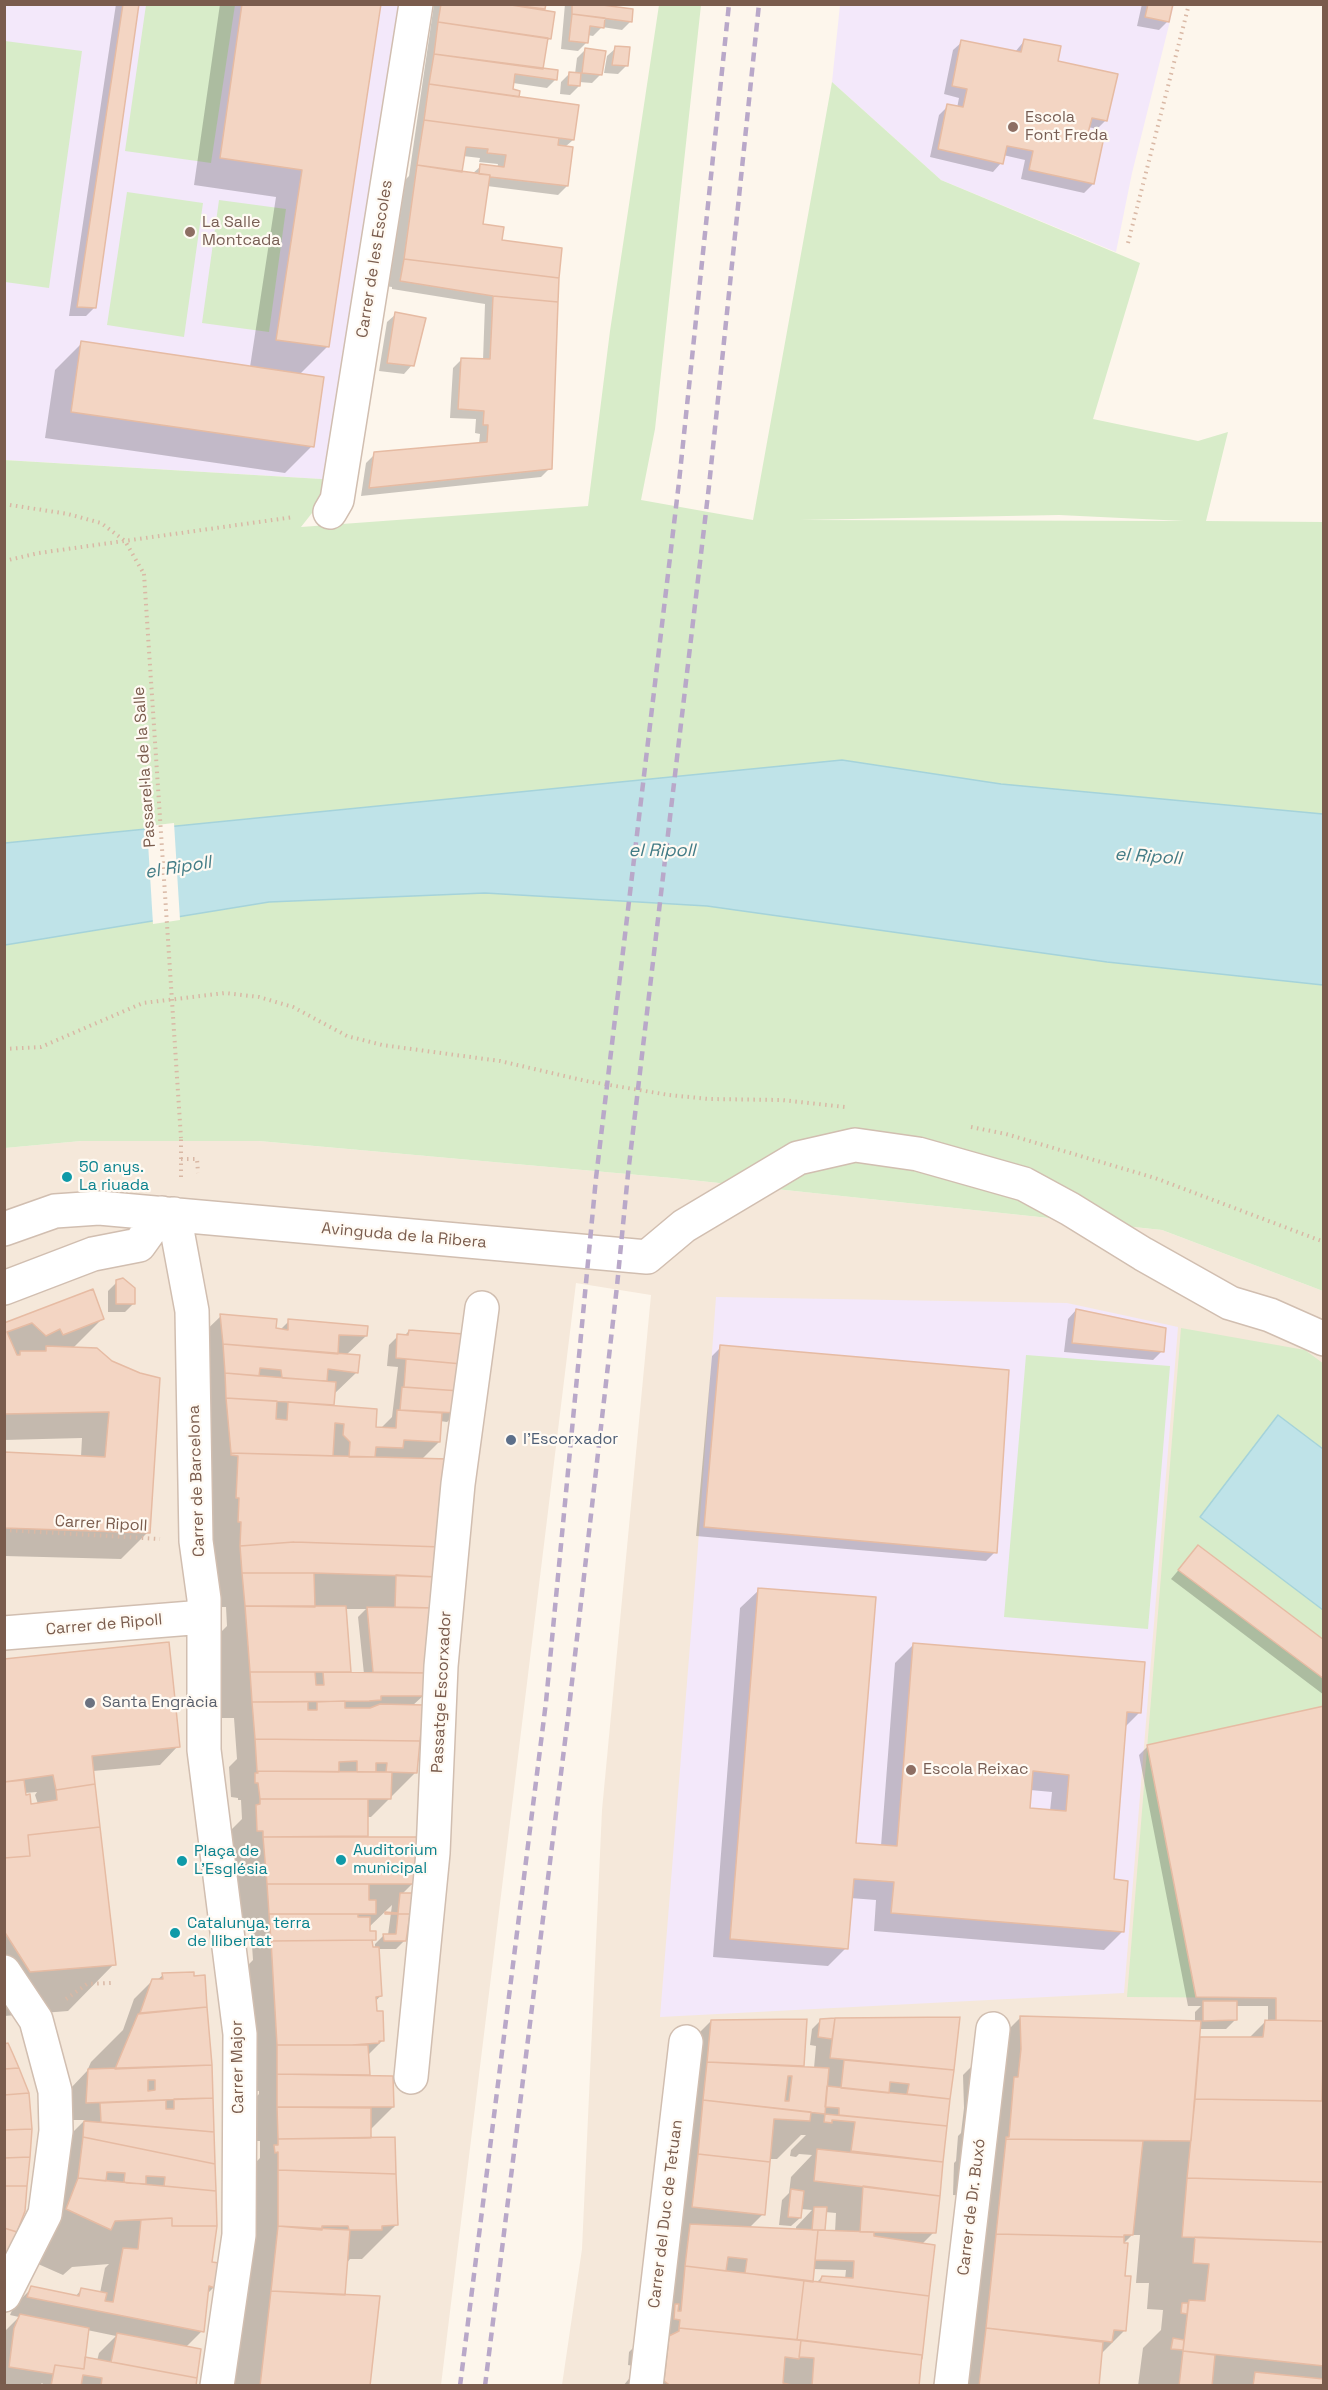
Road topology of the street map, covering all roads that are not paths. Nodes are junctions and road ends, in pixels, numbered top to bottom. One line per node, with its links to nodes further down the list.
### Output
1 (416, 4): 2 (street, Carrer de les Escoles)
2 (330, 512)
3 (168, 1213): 4 (street, Avinguda de la Ribera); 5 (street); 7 (street, Avinguda de la Ribera); 8 (street, Carrer de Barcelona)
4 (4, 1229)
5 (4, 1288)
6 (482, 1308): 14 (street, Passatge Escorxador)
7 (1323, 1339)
8 (204, 1617): 9 (street, Carrer de Ripoll); 10 (street, Carrer de Barcelona)
9 (4, 1633)
10 (204, 1750): 16 (street, Carrer Major)
11 (4, 1972): 15 (street)
12 (993, 2029): 18 (street, Carrer de Dr. Buxó)
13 (686, 2042): 17 (street, Carrer del Duc de Tetuan)
14 (411, 2077)
15 (4, 2295)
16 (217, 2385)
17 (646, 2385)
18 (951, 2385)

